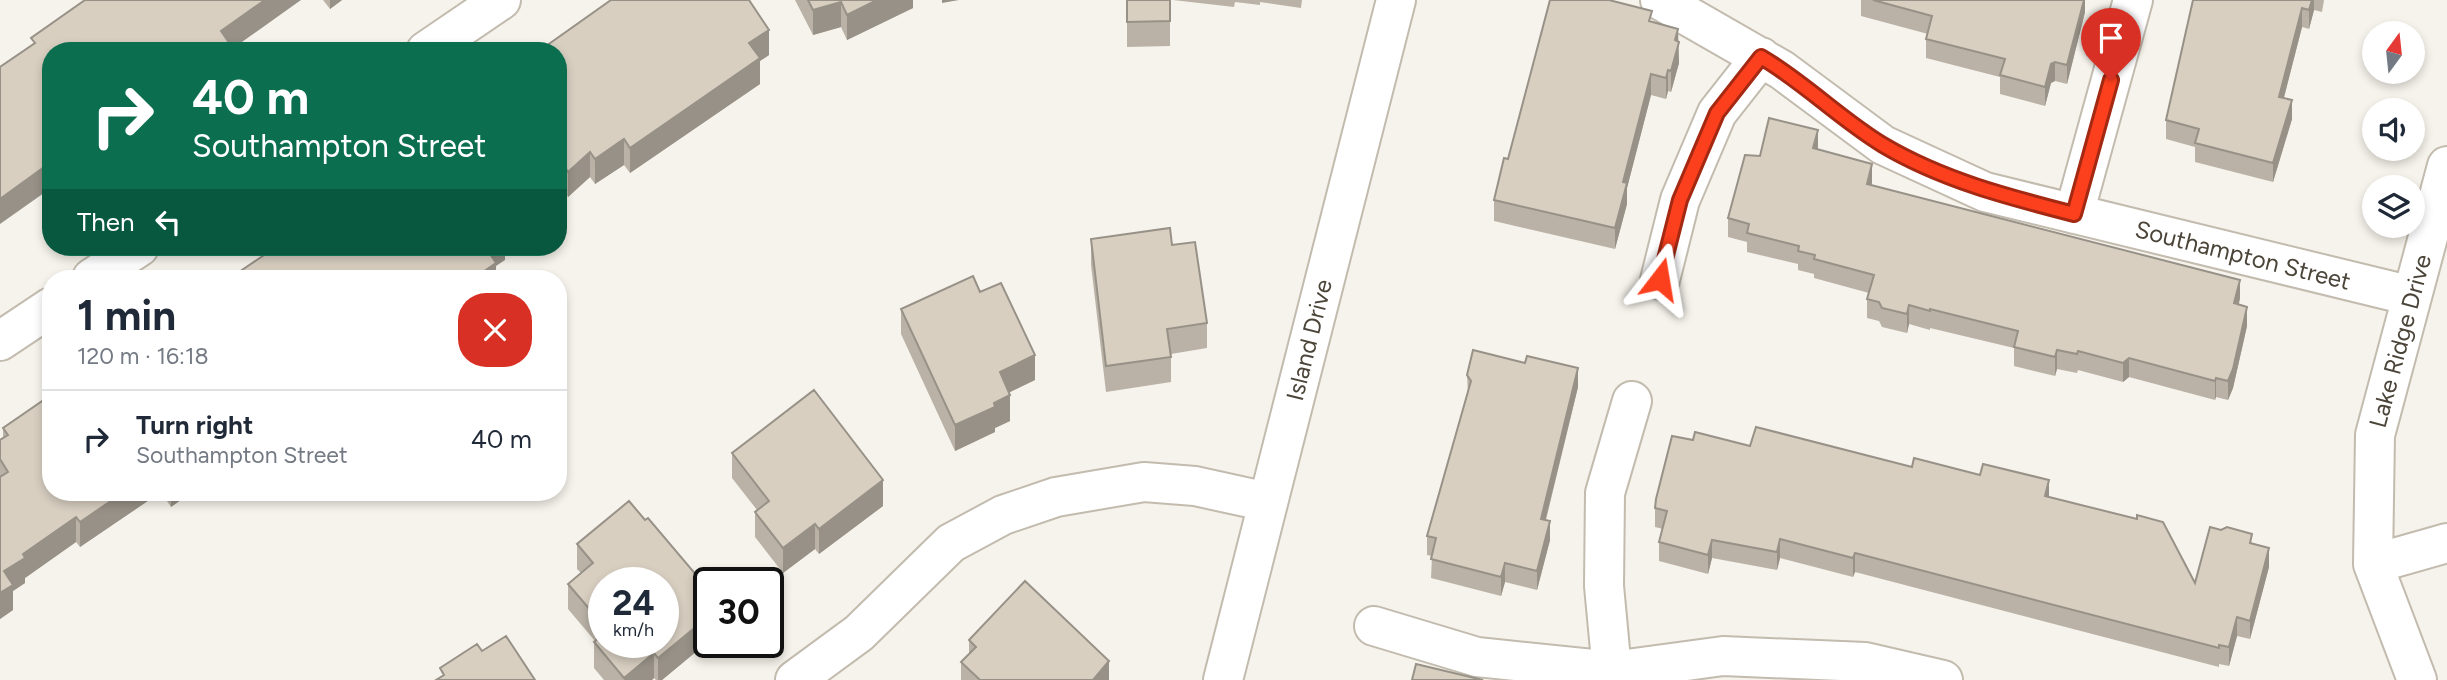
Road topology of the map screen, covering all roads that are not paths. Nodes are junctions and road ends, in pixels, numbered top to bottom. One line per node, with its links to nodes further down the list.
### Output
1 (501, 0): 5 (street)
2 (1396, 0): 16 (street, Island Drive)
3 (1660, 0): 6 (street, Southampton Street)
4 (2133, 0): 8 (street)
5 (439, 42)
6 (1761, 57): 8 (street, Southampton Street); 11 (street)
7 (2447, 166): 12 (street, Lake Ridge Drive)
8 (2074, 214): 12 (street, Southampton Street)
9 (125, 256): 10 (street)
10 (104, 270)
11 (1660, 279)
12 (2412, 296): 18 (street, Lake Ridge Drive)
13 (42, 313): 14 (street)
14 (0, 341)
15 (1632, 401): 20 (street)
16 (1268, 502): 22 (street); 23 (street, Island Drive)
17 (2447, 543): 18 (street)
18 (2373, 564): 24 (street, Lake Ridge Drive)
19 (1374, 626): 20 (street)
20 (1612, 671): 21 (street)
21 (1928, 678)
22 (795, 680)
23 (1223, 680)
24 (2417, 680)

